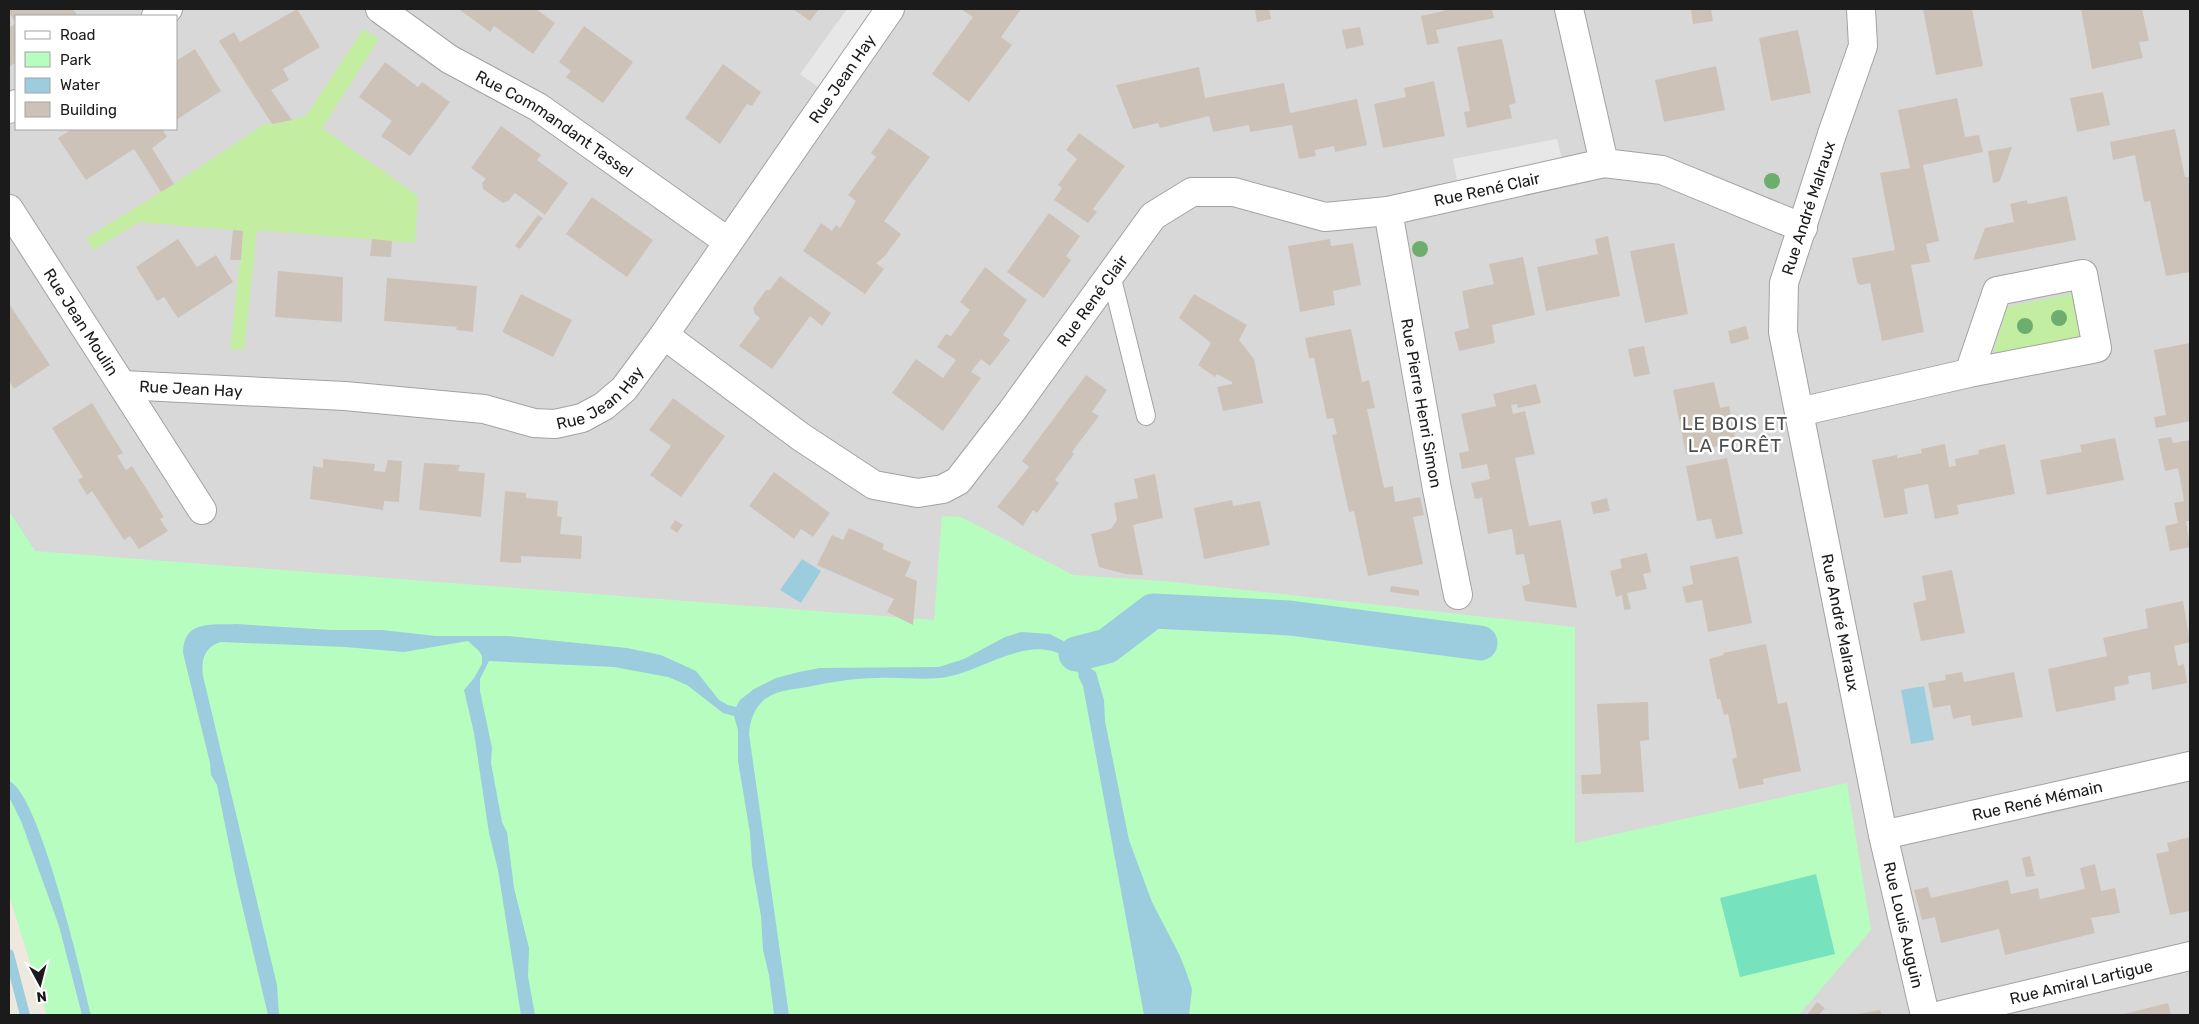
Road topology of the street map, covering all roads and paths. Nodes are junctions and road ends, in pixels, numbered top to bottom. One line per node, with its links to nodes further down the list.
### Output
1 (380, 9): 9 (street, Rue Commandant Tassel)
2 (890, 9): 9 (street, Rue Jean Hay)
3 (1569, 9): 5 (street)
4 (1861, 9): 8 (street, Rue André Malraux)
5 (1604, 164): 7 (street, Rue René Clair); 8 (street, Rue René Clair)
6 (9, 209): 13 (street, Rue Jean Moulin)
7 (1388, 210): 10 (street, Rue René Clair); 17 (street, Rue Pierre Henri Simon)
8 (1803, 228): 14 (street, Rue André Malraux)
9 (727, 241): 11 (street, Rue Jean Hay)
10 (1111, 274): 11 (street, Rue René Clair); 15 (lane)
11 (664, 336): 13 (street, Rue Jean Hay)
12 (1969, 373): 12 (street); 14 (street)
13 (122, 385): 16 (street, Rue Jean Moulin)
14 (1799, 412): 19 (street, Rue André Malraux)
15 (1146, 416)
16 (202, 510)
17 (1458, 595)
18 (2190, 766): 19 (street, Rue René Mémain)
19 (1883, 835): 21 (street, Rue Louis Auguin)
20 (2190, 956): 22 (street, Rue Amiral Lartigue)
21 (1925, 1015)
22 (1941, 1015)

